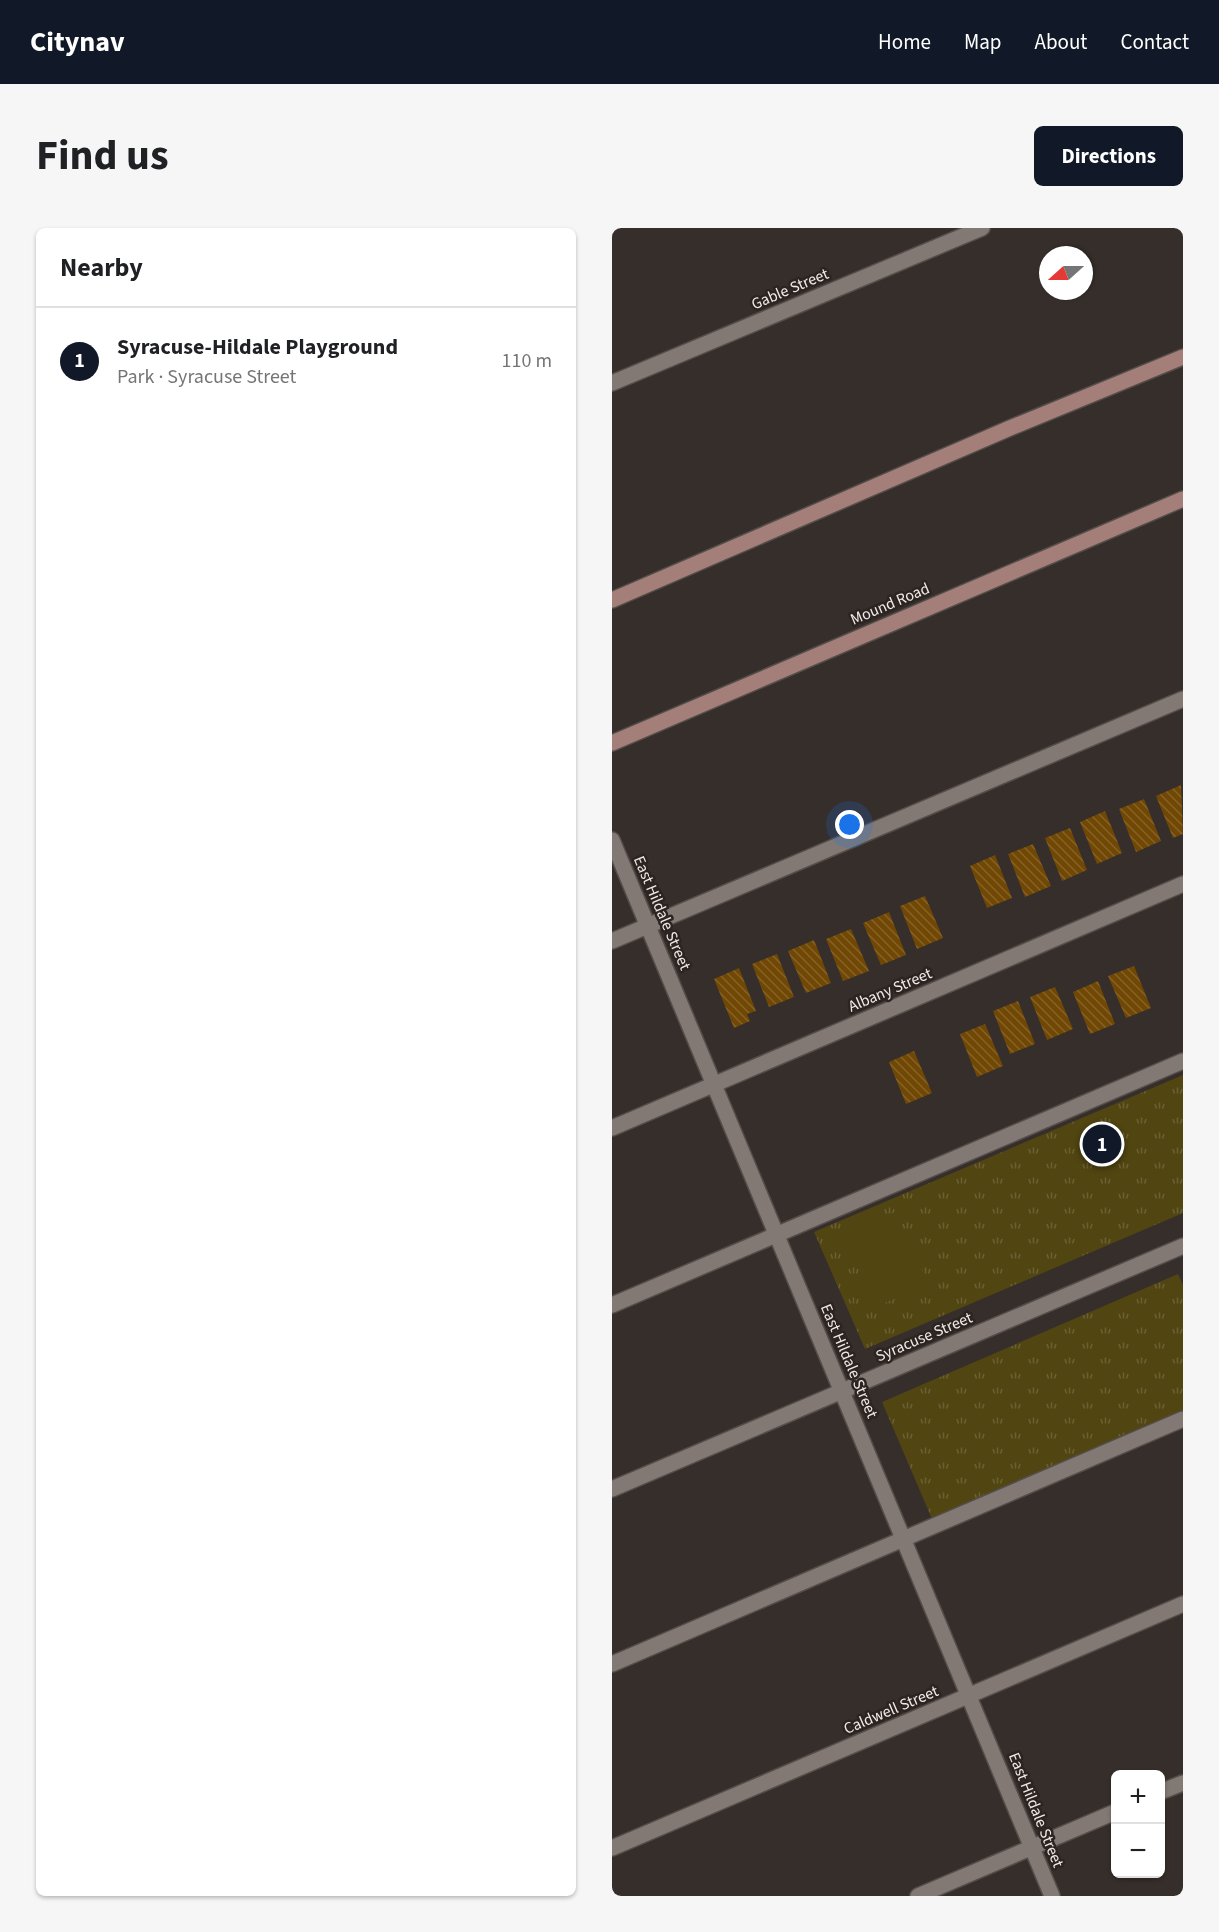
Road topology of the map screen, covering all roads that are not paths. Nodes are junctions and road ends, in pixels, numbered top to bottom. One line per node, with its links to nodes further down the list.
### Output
1 (982, 228): 3 (street, Gable Street)
2 (1183, 357): 5 (main road)
3 (612, 383)
4 (1183, 499): 7 (main road, Mound Road)
5 (612, 600)
6 (1183, 699): 10 (street)
7 (612, 743)
8 (612, 840): 10 (street, East Hildale Street)
9 (1183, 884): 13 (street, Albany Street)
10 (648, 926): 11 (street); 13 (street, East Hildale Street)
11 (612, 941)
12 (1183, 1061): 15 (street)
13 (714, 1084): 14 (street, Albany Street); 15 (street, East Hildale Street)
14 (612, 1128)
15 (777, 1236): 17 (street); 18 (street, East Hildale Street)
16 (1183, 1246): 18 (street, Syracuse Street)
17 (612, 1305)
18 (842, 1391): 20 (street, Syracuse Street); 21 (street, East Hildale Street)
19 (1183, 1419): 21 (street)
20 (612, 1489)
21 (904, 1540): 23 (street); 24 (street, East Hildale Street)
22 (1183, 1604): 24 (street, Caldwell Street)
23 (612, 1664)
24 (969, 1696): 28 (street, East Hildale Street); 29 (street, Caldwell Street)
25 (1183, 1783): 26 (street)
26 (1165, 1790)
27 (1111, 1814): 28 (street)
28 (1032, 1847): 30 (street); 31 (street, East Hildale Street)
29 (612, 1848)
30 (918, 1896)
31 (1052, 1896)

